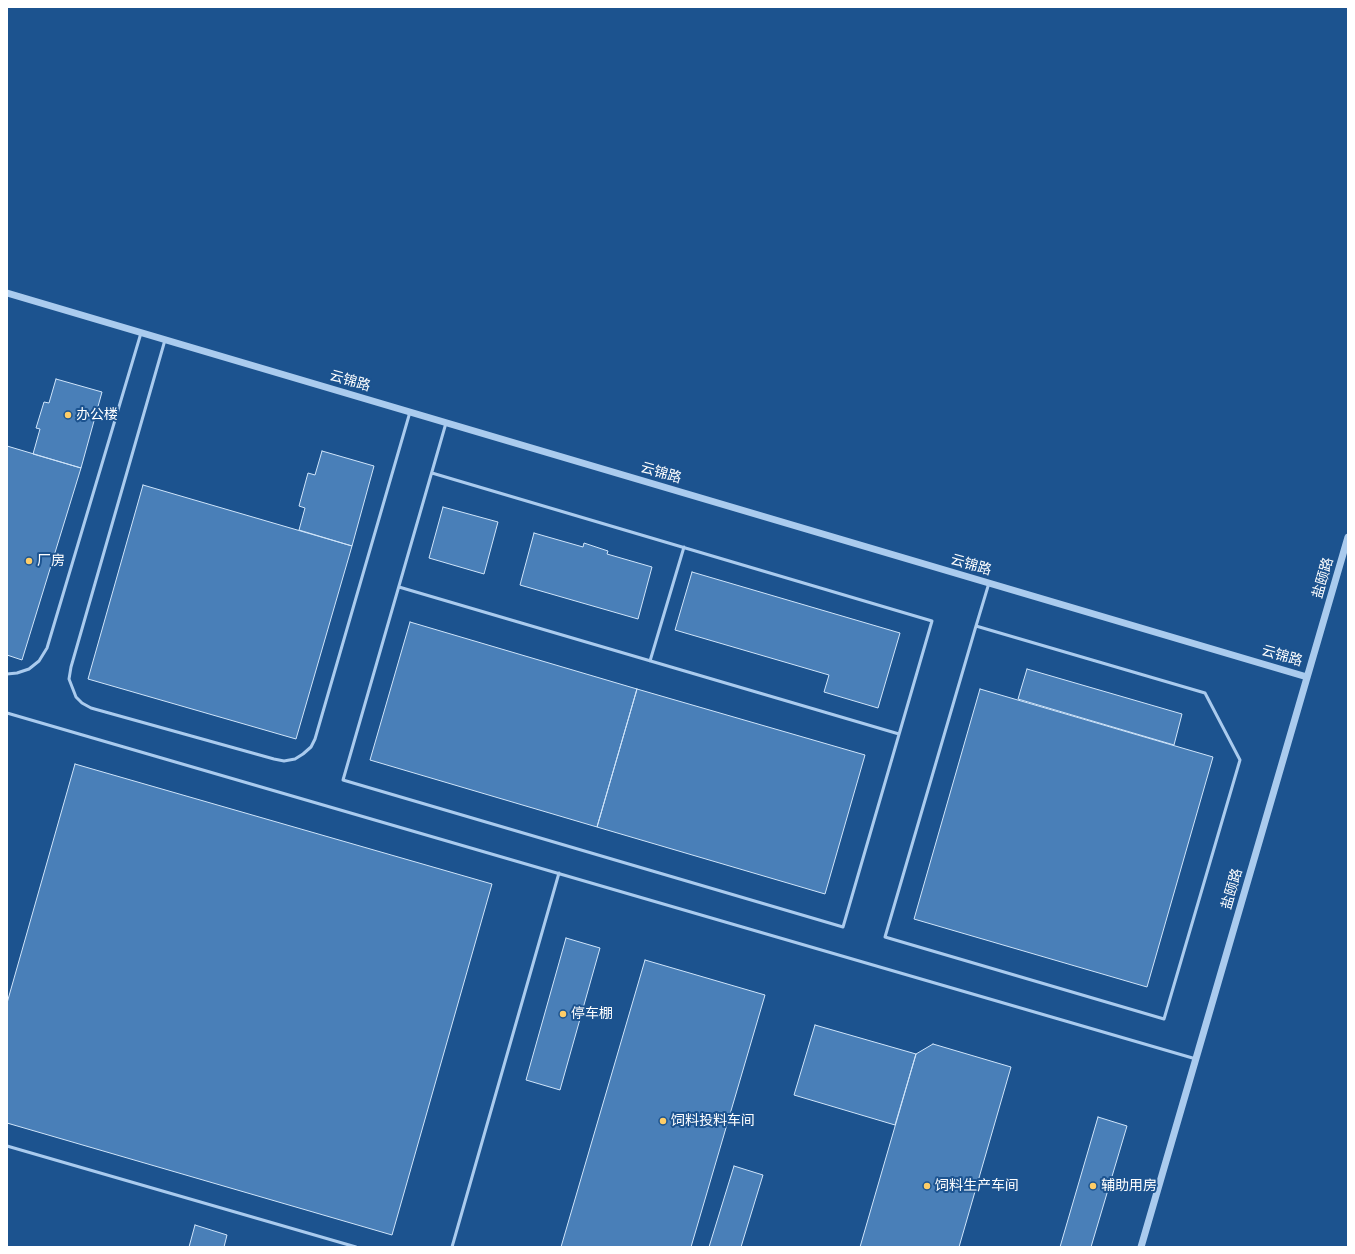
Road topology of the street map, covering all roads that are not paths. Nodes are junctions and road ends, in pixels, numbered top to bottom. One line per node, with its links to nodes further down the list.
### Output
1 (7, 293): 2 (street, 云锦路)
2 (140, 333): 3 (street, 云锦路); 13 (lane)
3 (165, 340): 4 (street, 云锦路); 4 (lane)
4 (410, 412): 5 (street, 云锦路)
5 (446, 423): 6 (lane); 9 (street, 云锦路)
6 (432, 472): 8 (lane); 10 (lane)
7 (1348, 537): 14 (street, 盐颐路)
8 (684, 547): 12 (lane); 16 (lane)
9 (989, 583): 11 (lane); 14 (street, 云锦路)
10 (399, 587): 12 (lane); 16 (lane)
11 (976, 626): 11 (lane)
12 (650, 661): 16 (lane)
13 (7, 674)
14 (1307, 677): 18 (street, 盐颐路)
15 (7, 713): 17 (lane)
16 (899, 734)
17 (559, 874): 18 (lane); 21 (lane)
18 (1196, 1059): 22 (street, 盐颐路)
19 (7, 1146): 20 (lane)
20 (356, 1247)
21 (452, 1247)
22 (1141, 1247)

